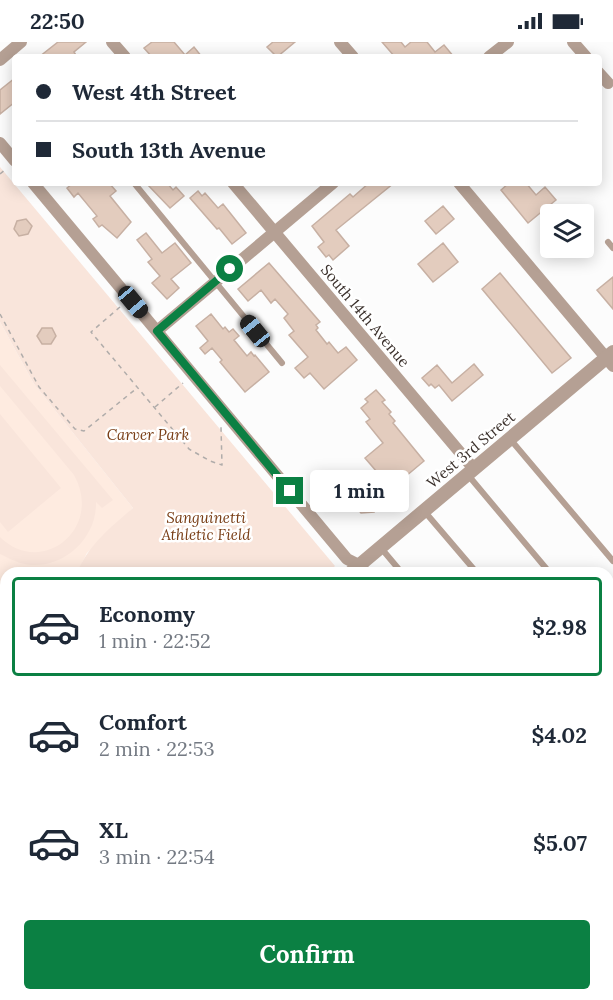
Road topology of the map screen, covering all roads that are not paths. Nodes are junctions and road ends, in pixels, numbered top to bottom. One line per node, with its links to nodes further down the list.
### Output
1 (21, 42): 10 (street)
2 (112, 42): 6 (street)
3 (340, 42): 7 (street)
4 (508, 42): 8 (street)
5 (573, 42): 9 (street)
6 (122, 54)
7 (350, 54)
8 (493, 54)
9 (583, 54)
10 (0, 60)
11 (602, 76): 12 (street)
12 (608, 83)
13 (0, 143): 14 (street)
14 (11, 165)
15 (36, 186): 24 (street)
16 (136, 186): 23 (lane)
17 (236, 186): 20 (street, South 14th Avenue)
18 (329, 186): 20 (street)
19 (462, 186): 25 (street)
20 (275, 231): 23 (street); 28 (street, South 14th Avenue)
21 (608, 242): 22 (lane)
22 (613, 248)
23 (215, 282): 24 (street); 26 (lane)
24 (157, 331): 32 (street)
25 (611, 359): 27 (street, West 3rd Street)
26 (282, 363)
27 (510, 438): 28 (street, West 3rd Street); 31 (lane)
28 (470, 472): 29 (street, West 3rd Street); 36 (lane)
29 (424, 511): 30 (street, West 3rd Street); 35 (lane)
30 (380, 547): 33 (street, West 3rd Street); 34 (lane)
31 (613, 561)
32 (355, 567)
33 (361, 567)
34 (397, 567)
35 (472, 567)
36 (545, 567)

